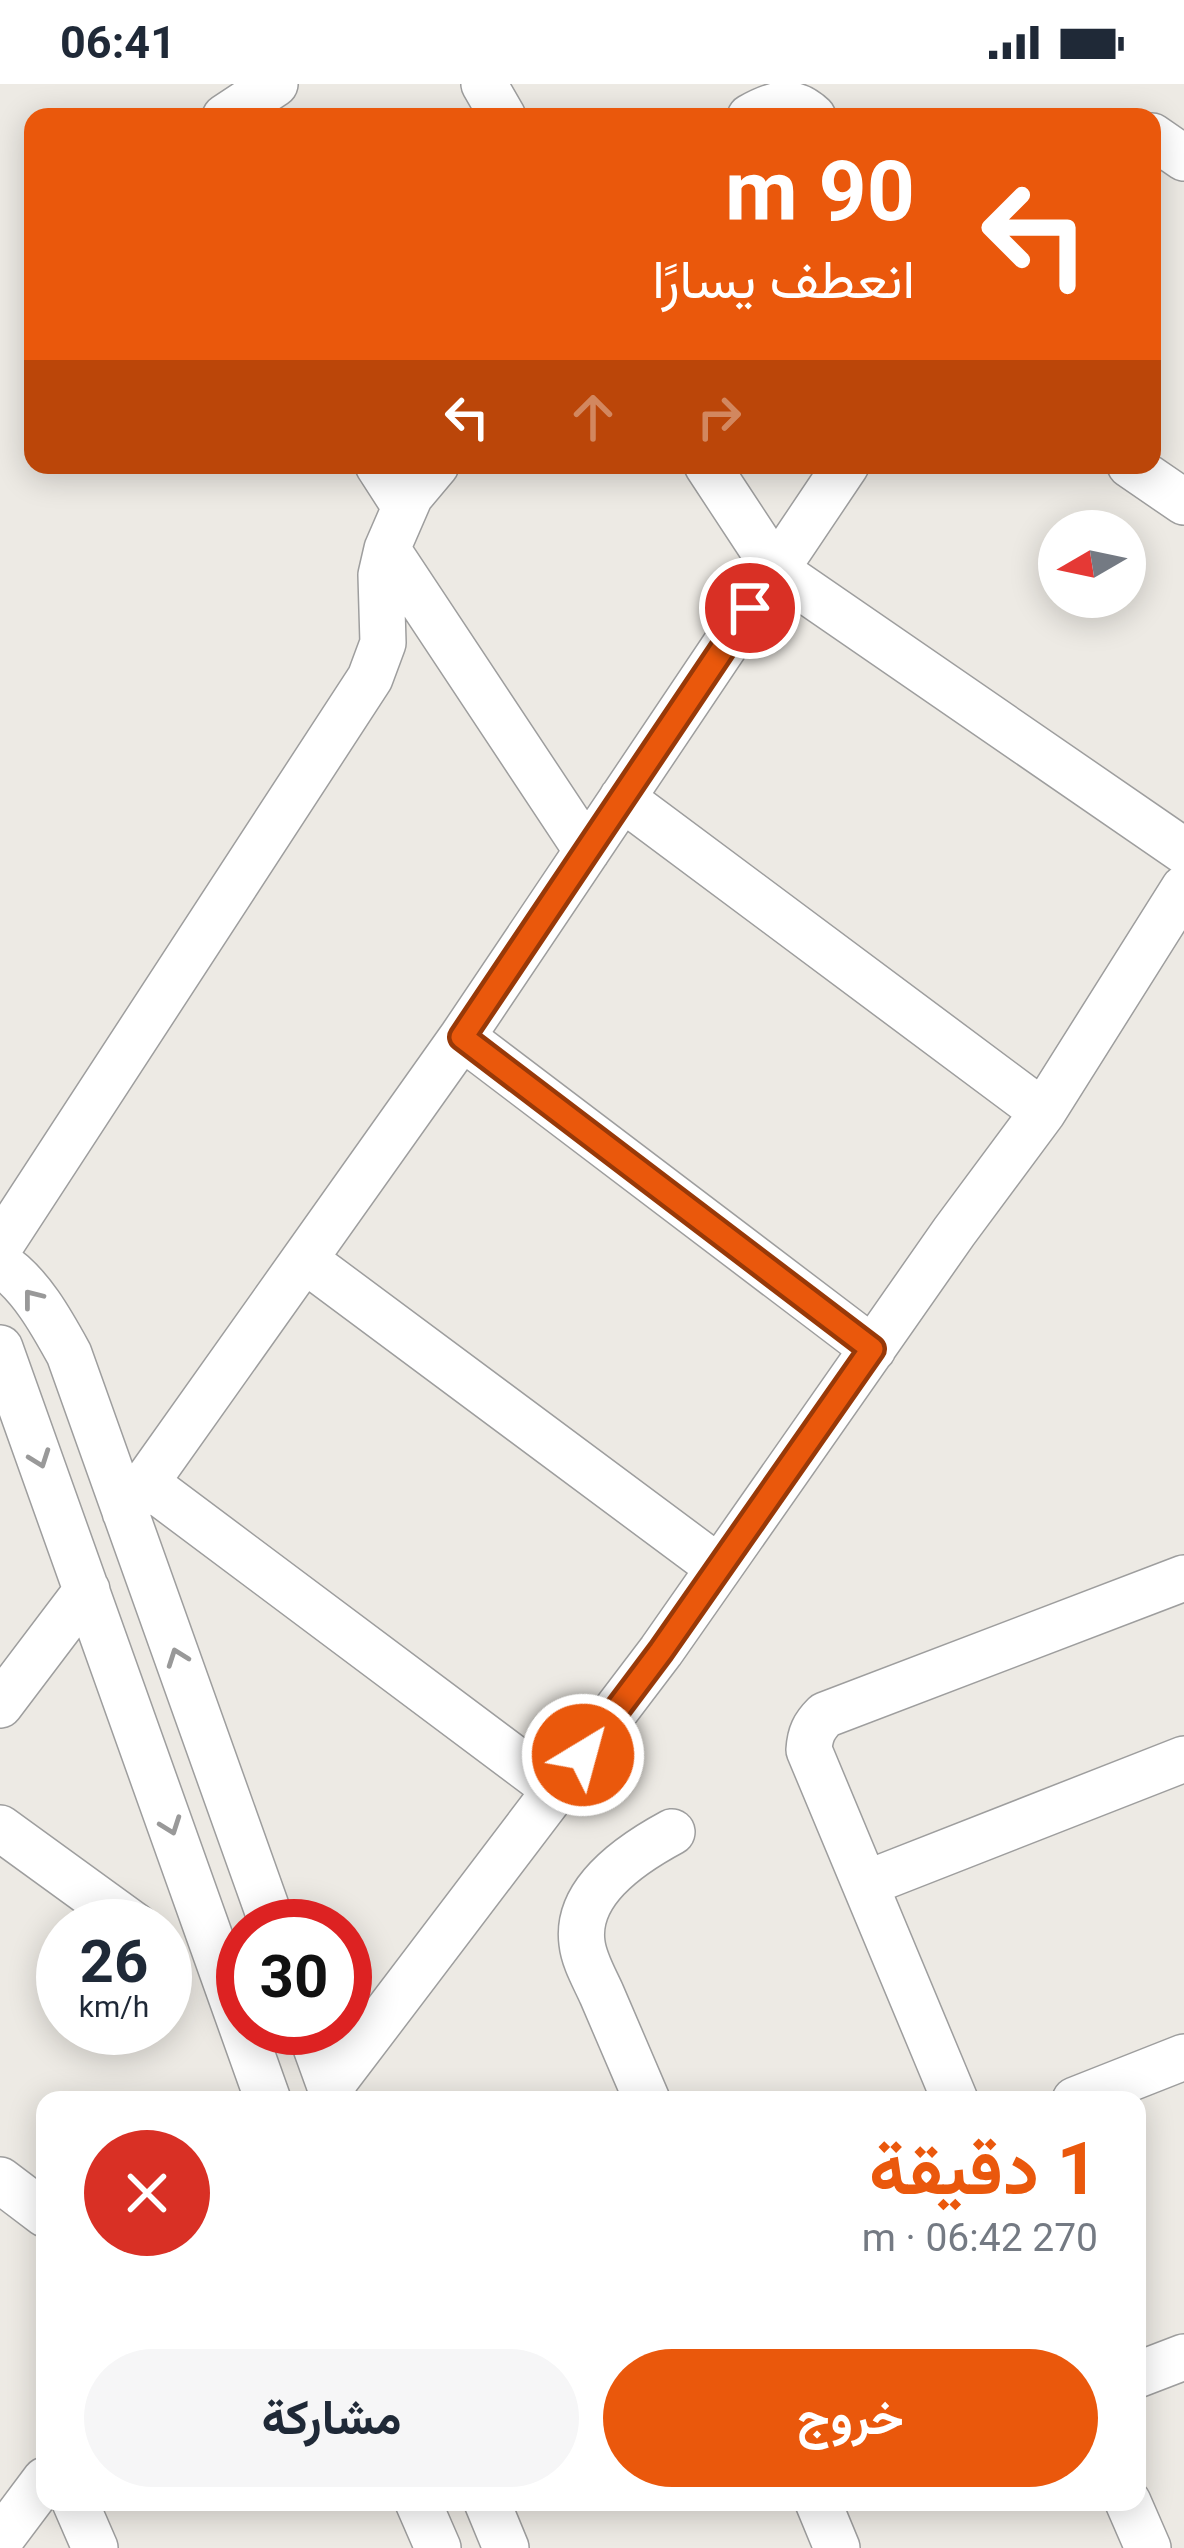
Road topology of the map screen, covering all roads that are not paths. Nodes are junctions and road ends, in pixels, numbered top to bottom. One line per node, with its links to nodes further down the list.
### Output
1 (274, 84): 2 (street)
2 (238, 108)
3 (766, 108): 4 (street)
4 (799, 108)
5 (384, 474): 11 (street)
6 (428, 474): 11 (street)
7 (713, 474): 13 (street)
8 (840, 474): 13 (street)
9 (1143, 474): 10 (street)
10 (1184, 502)
11 (405, 507): 12 (street)
12 (387, 549): 15 (street); 20 (street)
13 (776, 570): 14 (street); 16 (street)
14 (622, 798): 15 (street); 19 (street)
15 (587, 851): 18 (street)
16 (1184, 851)
17 (1184, 888): 19 (street)
18 (462, 1037): 21 (street); 24 (street)
19 (1043, 1112): 24 (street)
20 (0, 1246)
21 (305, 1260): 25 (street); 26 (street)
22 (0, 1264): 25 (street, one-way to 22)
23 (0, 1348): 28 (street, one-way to 28)
24 (872, 1349): 26 (street)
25 (136, 1497): 31 (street); 36 (street, one-way to 25)
26 (719, 1568): 31 (street)
27 (1184, 1578): 34 (street)
28 (87, 1590): 29 (street); 39 (street, one-way to 39)
29 (0, 1705)
30 (1184, 1759): 34 (street)
31 (556, 1790): 41 (street)
32 (0, 1828): 35 (street)
33 (672, 1832): 42 (street)
34 (865, 1884): 43 (street)
35 (98, 1899)
36 (264, 1899)
37 (319, 2055): 40 (street)
38 (1184, 2057): 44 (street)
39 (265, 2091)
40 (332, 2091)
41 (335, 2091)
42 (643, 2091)
43 (951, 2091)
44 (1098, 2091)
45 (0, 2180): 46 (street)
46 (36, 2207)
47 (1184, 2357): 48 (street)
48 (1146, 2372)
49 (36, 2491): 55 (street)
50 (79, 2511): 56 (street)
51 (422, 2511): 57 (street)
52 (491, 2511): 58 (street)
53 (822, 2511): 59 (street)
54 (1132, 2511): 60 (street)
55 (2, 2534)
56 (95, 2548)
57 (438, 2548)
58 (506, 2548)
59 (838, 2548)
60 (1148, 2548)

